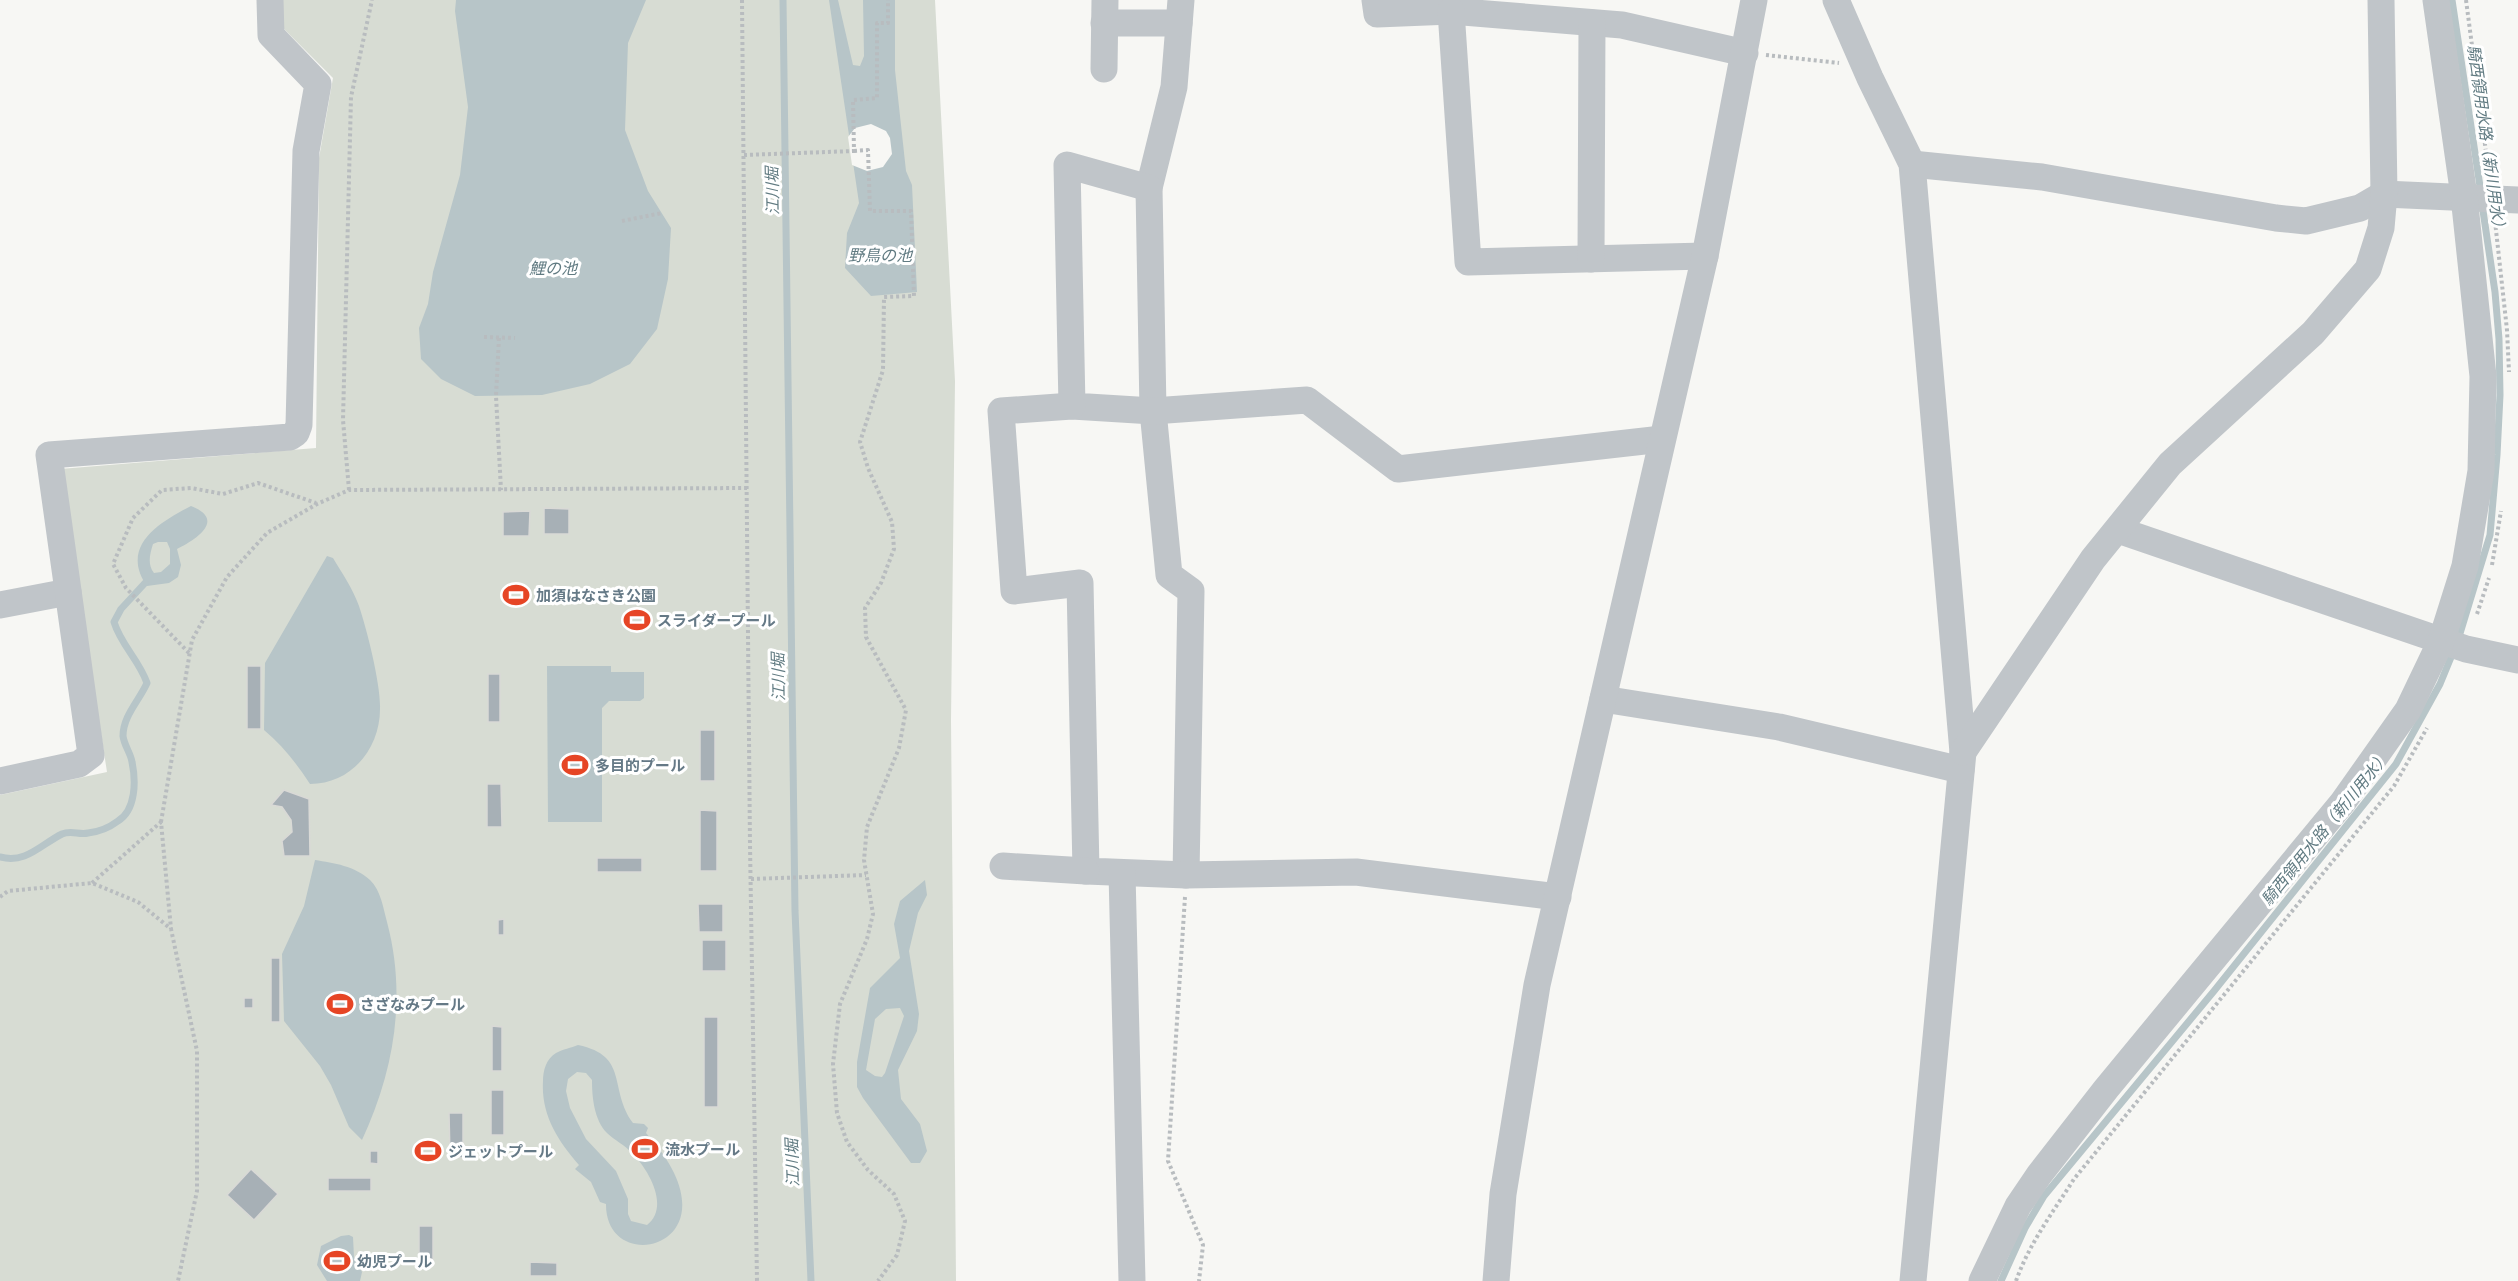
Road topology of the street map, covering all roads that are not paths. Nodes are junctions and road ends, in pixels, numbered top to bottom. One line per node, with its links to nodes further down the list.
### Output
1 (270, 0): 26 (street)
2 (1375, 0): 10 (street)
3 (1754, 0): 13 (street)
4 (1836, 0): 15 (street)
5 (2381, 0): 17 (street)
6 (2436, 0): 18 (street)
7 (1496, 8): 10 (street); 12 (street)
8 (1105, 11): 9 (street); 14 (street)
9 (1180, 11): 16 (street)
10 (1450, 11): 21 (street)
11 (1621, 12): 12 (street); 13 (street)
12 (1592, 22): 21 (street)
13 (1745, 53): 20 (street)
14 (1104, 69)
15 (1912, 164): 17 (street); 31 (street)
16 (1149, 188): 22 (street); 23 (street)
17 (2384, 194): 18 (street); 25 (street)
18 (2464, 196): 19 (street); 28 (street)
19 (2518, 200)
20 (1705, 256): 21 (street); 24 (street)
21 (1591, 258)
22 (1072, 406): 23 (street); 34 (street)
23 (1153, 411): 24 (street); 36 (street)
24 (1662, 439): 30 (street)
25 (2118, 530): 28 (street); 31 (street)
26 (68, 592): 27 (street); 32 (street)
27 (0, 605)
28 (2442, 639): 29 (street); 41 (street)
29 (2518, 660)
30 (1603, 699): 31 (street); 37 (street)
31 (1962, 761): 40 (street)
32 (0, 781)
33 (1003, 866): 34 (street)
34 (1086, 871): 35 (street)
35 (1122, 873): 36 (street); 38 (street)
36 (1186, 875): 37 (street)
37 (1558, 897): 39 (street)
38 (1132, 1281)
39 (1496, 1281)
40 (1913, 1281)
41 (1982, 1281)

